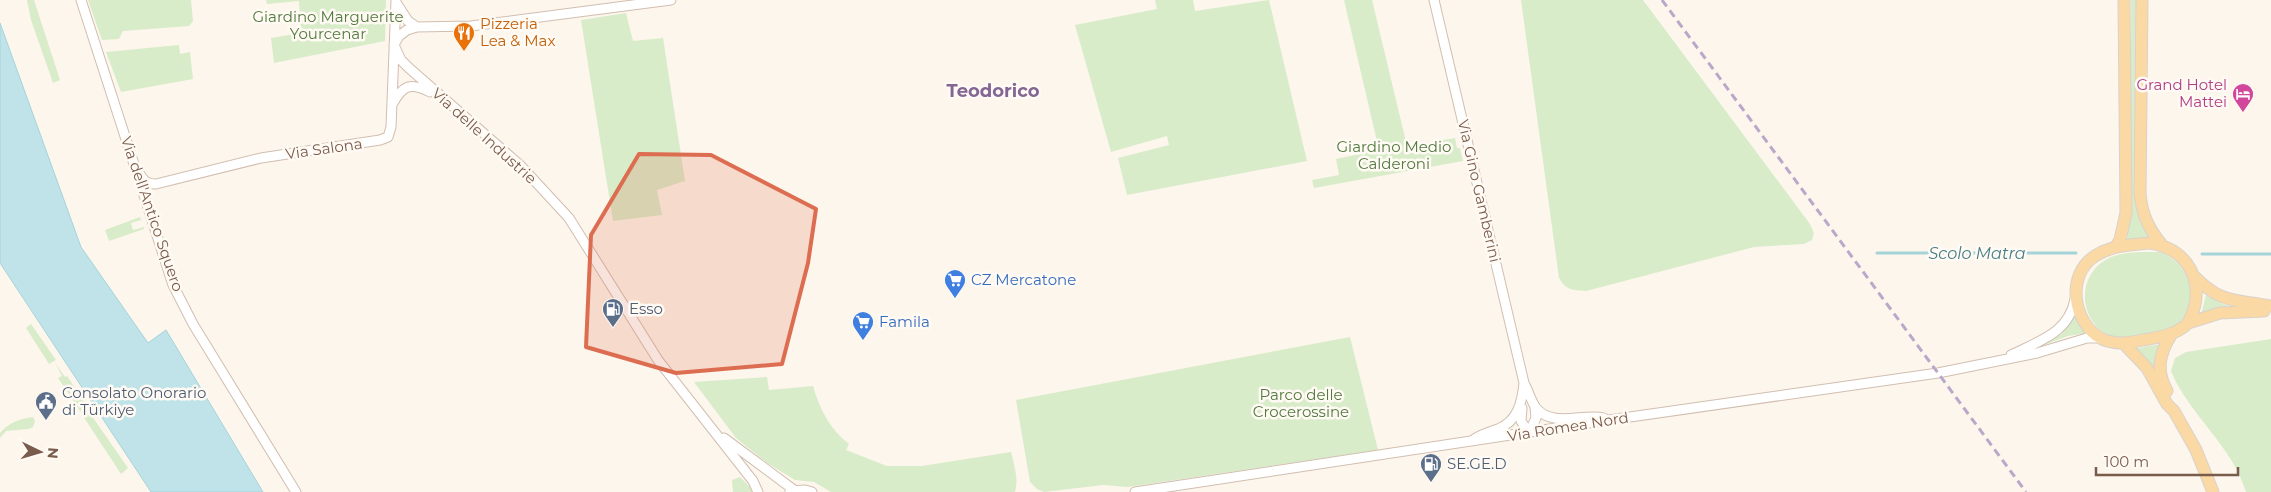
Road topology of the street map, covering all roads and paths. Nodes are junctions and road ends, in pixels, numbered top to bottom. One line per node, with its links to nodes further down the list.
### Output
1 (81, 0): 11 (street, Via dell'Antico Squero)
2 (671, 0): 7 (street)
3 (1434, 0): 23 (street, Via Gino Gamberini)
4 (2124, 0): 13 (main road)
5 (2142, 0): 12 (main road)
6 (396, 1): 7 (street); 8 (street, Via Salona)
7 (417, 27): 8 (street)
8 (394, 45): 9 (street, Via delle Industrie); 10 (street, Via Salona)
9 (439, 96): 10 (street); 28 (street, Via delle Industrie)
10 (392, 106): 11 (street, Via Salona)
11 (136, 166): 32 (street, Via dell'Antico Squero)
12 (2162, 245): 13 (main road); 14 (main road)
13 (2116, 246): 15 (main road)
14 (2194, 276): 16 (main road); 18 (main road)
15 (2075, 296): 20 (main road); 22 (street, Via Romea Nord)
16 (2271, 306)
17 (2271, 312): 18 (main road)
18 (2188, 323): 19 (main road)
19 (2171, 335): 21 (main road); 26 (main road)
20 (2102, 338): 21 (main road); 22 (street, Via Romea Nord)
21 (2124, 344): 26 (main road)
22 (2001, 360): 27 (street, Via Romea Nord)
23 (1524, 383): 24 (street, Via Gino Gamberini); 25 (street, Via Gino Gamberini)
24 (1522, 404): 29 (street, Via Gino Gamberini); 30 (street)
25 (1536, 408): 27 (street); 29 (street)
26 (2174, 411): 36 (main road)
27 (1609, 420): 29 (street, Via Romea Nord)
28 (714, 431): 31 (street, Via delle Industrie); 33 (street, Via delle Industrie)
29 (1529, 433): 30 (street, Via Romea Nord)
30 (1469, 442): 35 (street, Via Romea Nord)
31 (791, 491): 34 (street)
32 (296, 492)
33 (758, 492)
34 (812, 492)
35 (1135, 492)
36 (2214, 492)

